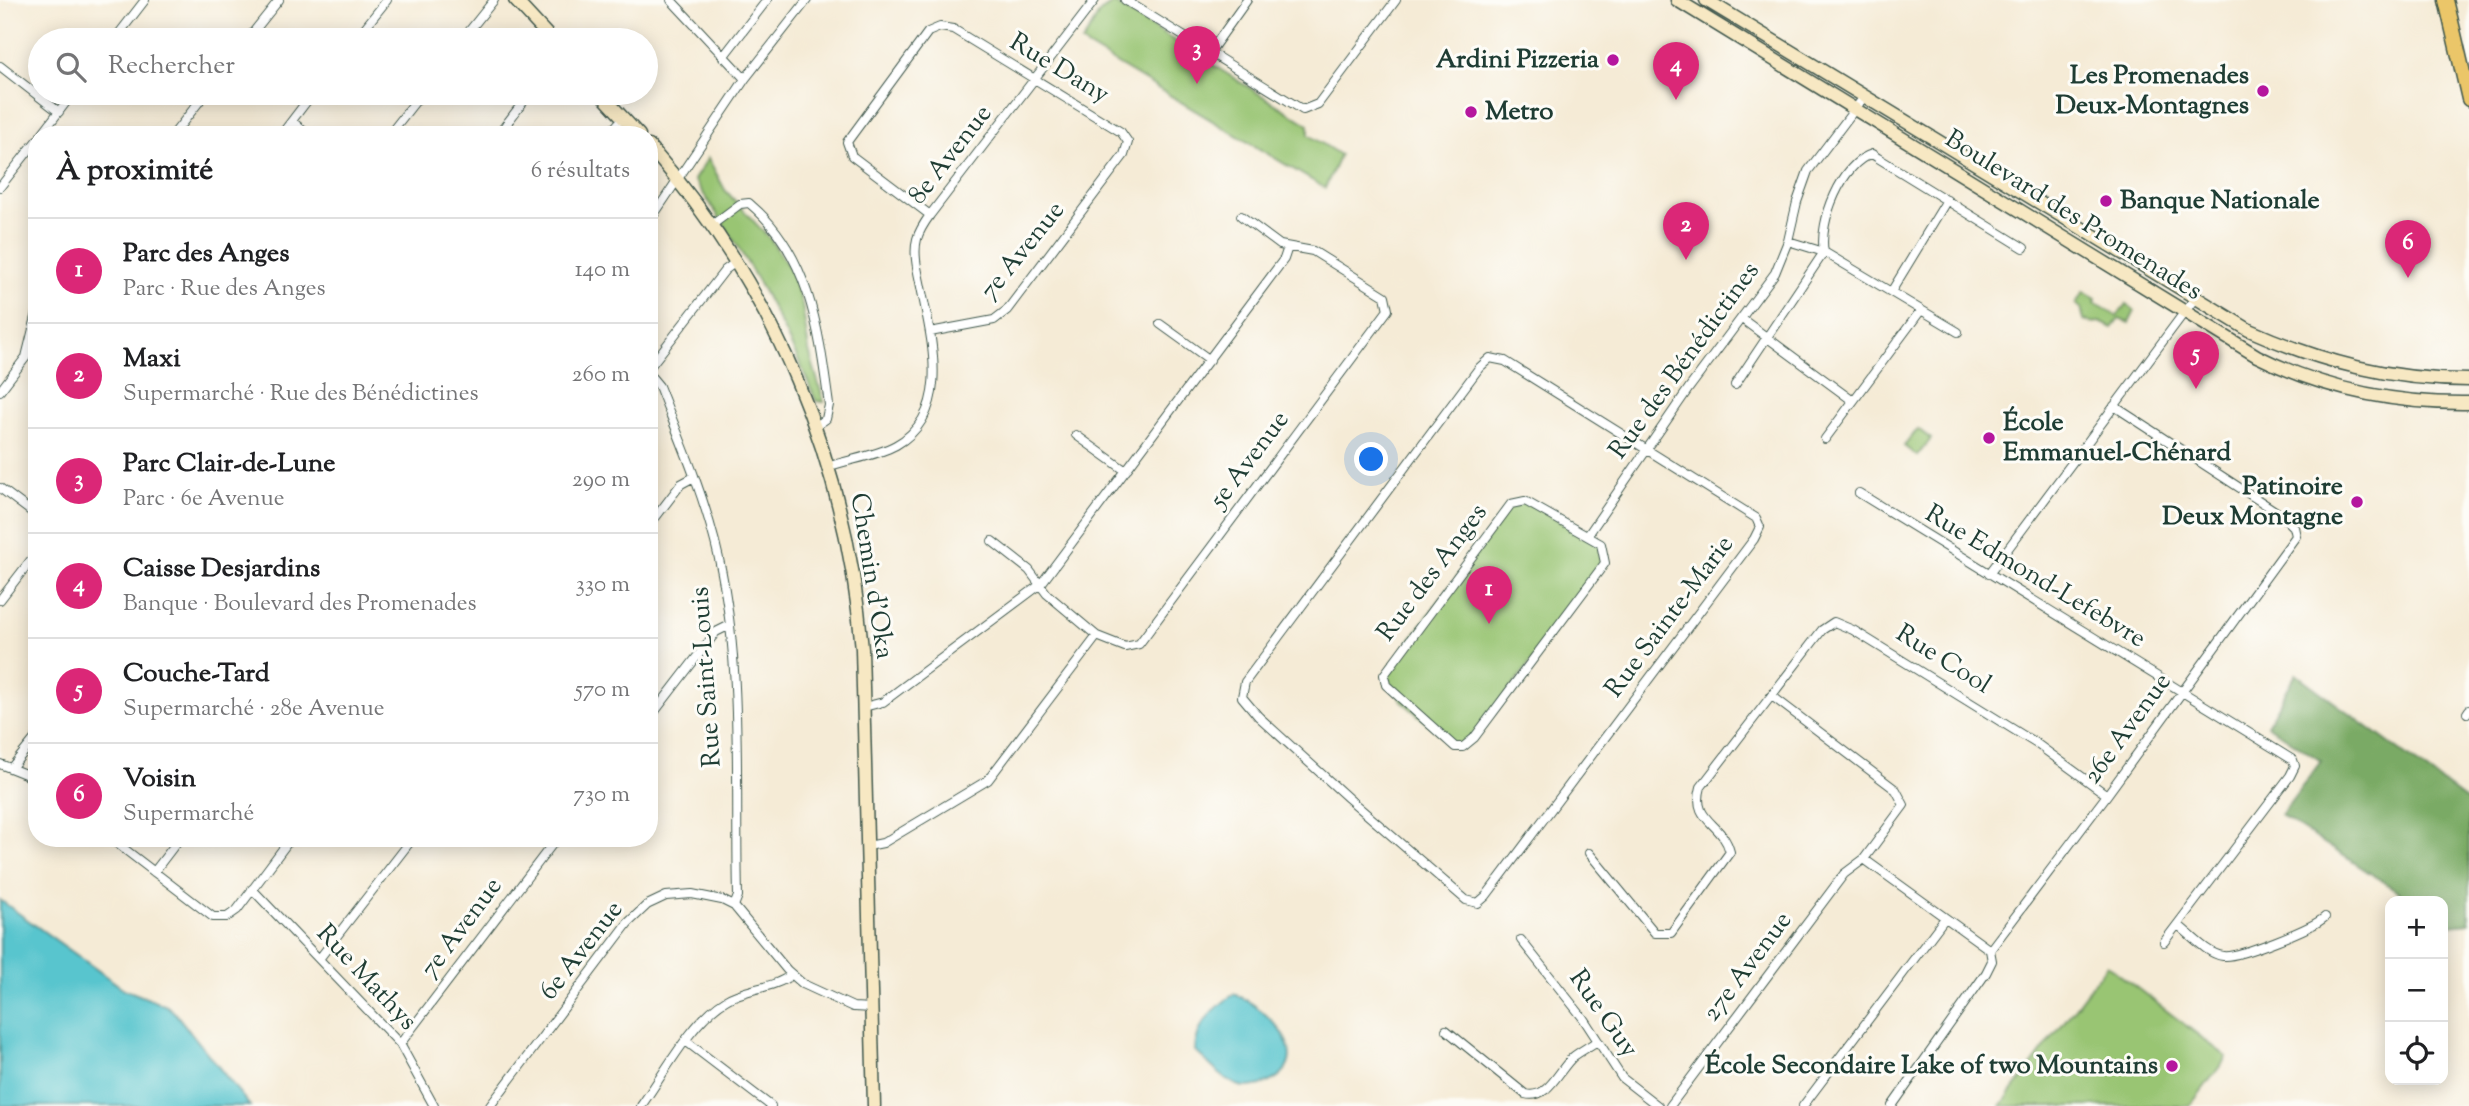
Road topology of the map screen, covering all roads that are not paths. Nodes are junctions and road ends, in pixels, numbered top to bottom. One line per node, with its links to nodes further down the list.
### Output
1 (145, 0): 16 (street)
2 (279, 0): 17 (street)
3 (387, 0): 18 (street)
4 (494, 0): 19 (street)
5 (514, 0): 20 (street)
6 (671, 0): 22 (street)
7 (767, 0): 22 (street)
8 (807, 0): 24 (street)
9 (1095, 0): 25 (street, 8e Avenue)
10 (1125, 0): 21 (street)
11 (1247, 0): 21 (street)
12 (1396, 0): 21 (street)
13 (1677, 0): 36 (street, Boulevard des Promenades)
14 (1706, 0): 27 (street, Boulevard des Promenades)
15 (2446, 0): 28 (highway)
16 (123, 28)
17 (257, 28)
18 (365, 28)
19 (472, 28)
20 (541, 28)
21 (1210, 52)
22 (723, 57): 24 (street)
23 (0, 66): 26 (street)
24 (745, 79): 51 (street)
25 (1037, 79): 50 (street, Rue Dany); 55 (street, 8e Avenue); 55 (street, Rue Dany)
26 (28, 88)
27 (1864, 97): 36 (street, Rue des Bénédictines); 64 (street, Boulevard des Promenades)
28 (2469, 99)
29 (50, 105): 37 (street)
30 (64, 105): 37 (street)
31 (197, 105): 41 (street)
32 (304, 105): 39 (street)
33 (413, 105): 44 (street)
34 (521, 105): 45 (street)
35 (611, 105): 38 (street)
36 (1855, 108): 58 (street, Rue des Bénédictines); 66 (street, Boulevard des Promenades)
37 (59, 112): 40 (street)
38 (623, 118): 46 (street); 47 (street)
39 (292, 121): 42 (street); 43 (street)
40 (48, 126)
41 (180, 126)
42 (288, 126)
43 (298, 126)
44 (396, 126)
45 (505, 126)
46 (616, 126)
47 (631, 126)
48 (28, 151): 52 (street)
49 (658, 156): 51 (street, Chemin d'Oka)
50 (1124, 156): 69 (street, 7e Avenue)
51 (679, 181): 54 (street); 57 (street, Chemin d'Oka)
52 (0, 187)
53 (1947, 200): 60 (street); 61 (street); 63 (street)
54 (658, 210)
55 (930, 215): 69 (street, 8e Avenue)
56 (1241, 216): 59 (street)
57 (712, 225): 62 (street, Chemin d'Oka); 82 (street)
58 (1788, 241): 61 (street); 67 (street, Rue des Bénédictines)
59 (1288, 247): 74 (street); 100 (street, 5e Avenue)
60 (2024, 248)
61 (1824, 252): 63 (street); 71 (street)
62 (736, 262): 73 (street); 82 (street, Chemin d'Oka)
63 (1891, 292): 65 (street)
64 (2195, 298): 66 (street); 75 (street, Boulevard des Promenades)
65 (1921, 310): 70 (street); 79 (street)
66 (2184, 312): 80 (street, Boulevard des Promenades); 81 (street)
67 (1742, 319): 71 (street); 85 (street, Rue des Bénédictines)
68 (1160, 324): 74 (street)
69 (930, 332): 86 (street, 8e Avenue)
70 (1958, 332)
71 (1766, 338): 77 (street); 79 (street)
72 (28, 349): 78 (street)
73 (658, 356)
74 (1210, 360): 87 (street)
75 (2469, 380)
76 (658, 385): 88 (street, Rue Saint-Louis)
77 (1735, 385)
78 (0, 391)
79 (1853, 401): 84 (street)
80 (2469, 403)
81 (2114, 406): 96 (street); 101 (street, 26e Avenue)
82 (816, 426): 86 (street, Chemin d'Oka)
83 (1076, 435): 87 (street)
84 (1825, 439)
85 (1646, 450): 85 (street, Rue Sainte-Marie); 93 (street, Rue des Bénédictines)
86 (830, 466): 104 (street, Chemin d'Oka)
87 (1126, 471): 97 (street)
88 (694, 477): 92 (street); 99 (street, Rue Saint-Louis)
89 (0, 488): 91 (street)
90 (1859, 493): 96 (street, Rue Edmond-Lefebvre)
91 (28, 509)
92 (658, 514)
93 (1588, 535): 93 (street, Rue des Anges)
94 (992, 541): 97 (street)
95 (28, 564): 98 (street)
96 (1989, 574): 101 (street, Rue Edmond-Lefebvre)
97 (1041, 584): 100 (street); 104 (street)
98 (0, 600)
99 (730, 625): 103 (street); 120 (street, Rue Saint-Louis)
100 (1097, 636): 110 (street)
101 (2181, 691): 109 (street, 26e Avenue); 123 (street, Rue Edmond-Lefebvre)
102 (1772, 696): 109 (street, Rue Cool); 116 (street, Rue Cool); 117 (street, 27e Avenue)
103 (658, 707)
104 (864, 707): 110 (street, Chemin d'Oka)
105 (28, 747): 107 (street)
106 (0, 764): 107 (street)
107 (11, 768): 108 (street)
108 (28, 777)
109 (2107, 795): 126 (street, 26e Avenue)
110 (868, 846): 129 (street, Chemin d'Oka)
111 (122, 847): 118 (street)
112 (173, 847): 118 (street)
113 (284, 847): 119 (street)
114 (406, 847): 127 (street)
115 (550, 847): 133 (street, 7e Avenue)
116 (1589, 853)
117 (1864, 859): 122 (street); 140 (street, 27e Avenue)
118 (155, 872): 119 (street)
119 (252, 889): 127 (street, Rue Mathys)
120 (734, 906): 128 (street); 135 (street, 6e Avenue)
121 (2325, 917): 123 (street)
122 (1945, 918): 126 (street); 141 (street)
123 (2178, 925): 125 (street)
124 (1521, 940): 131 (street, Rue Guy)
125 (2164, 942)
126 (1990, 950): 142 (street, 26e Avenue)
127 (319, 959): 133 (street, Rue Mathys)
128 (792, 975): 129 (street); 132 (street)
129 (872, 1008): 138 (street, Chemin d'Oka)
130 (1446, 1030): 131 (street)
131 (1597, 1041): 139 (street, Rue Guy)
132 (687, 1042): 136 (street); 137 (street)
133 (400, 1044): 134 (street, Rue Mathys)
134 (434, 1106)
135 (491, 1106)
136 (641, 1106)
137 (771, 1106)
138 (874, 1106)
139 (1657, 1106)
140 (1670, 1106)
141 (1803, 1106)
142 (1892, 1106)

